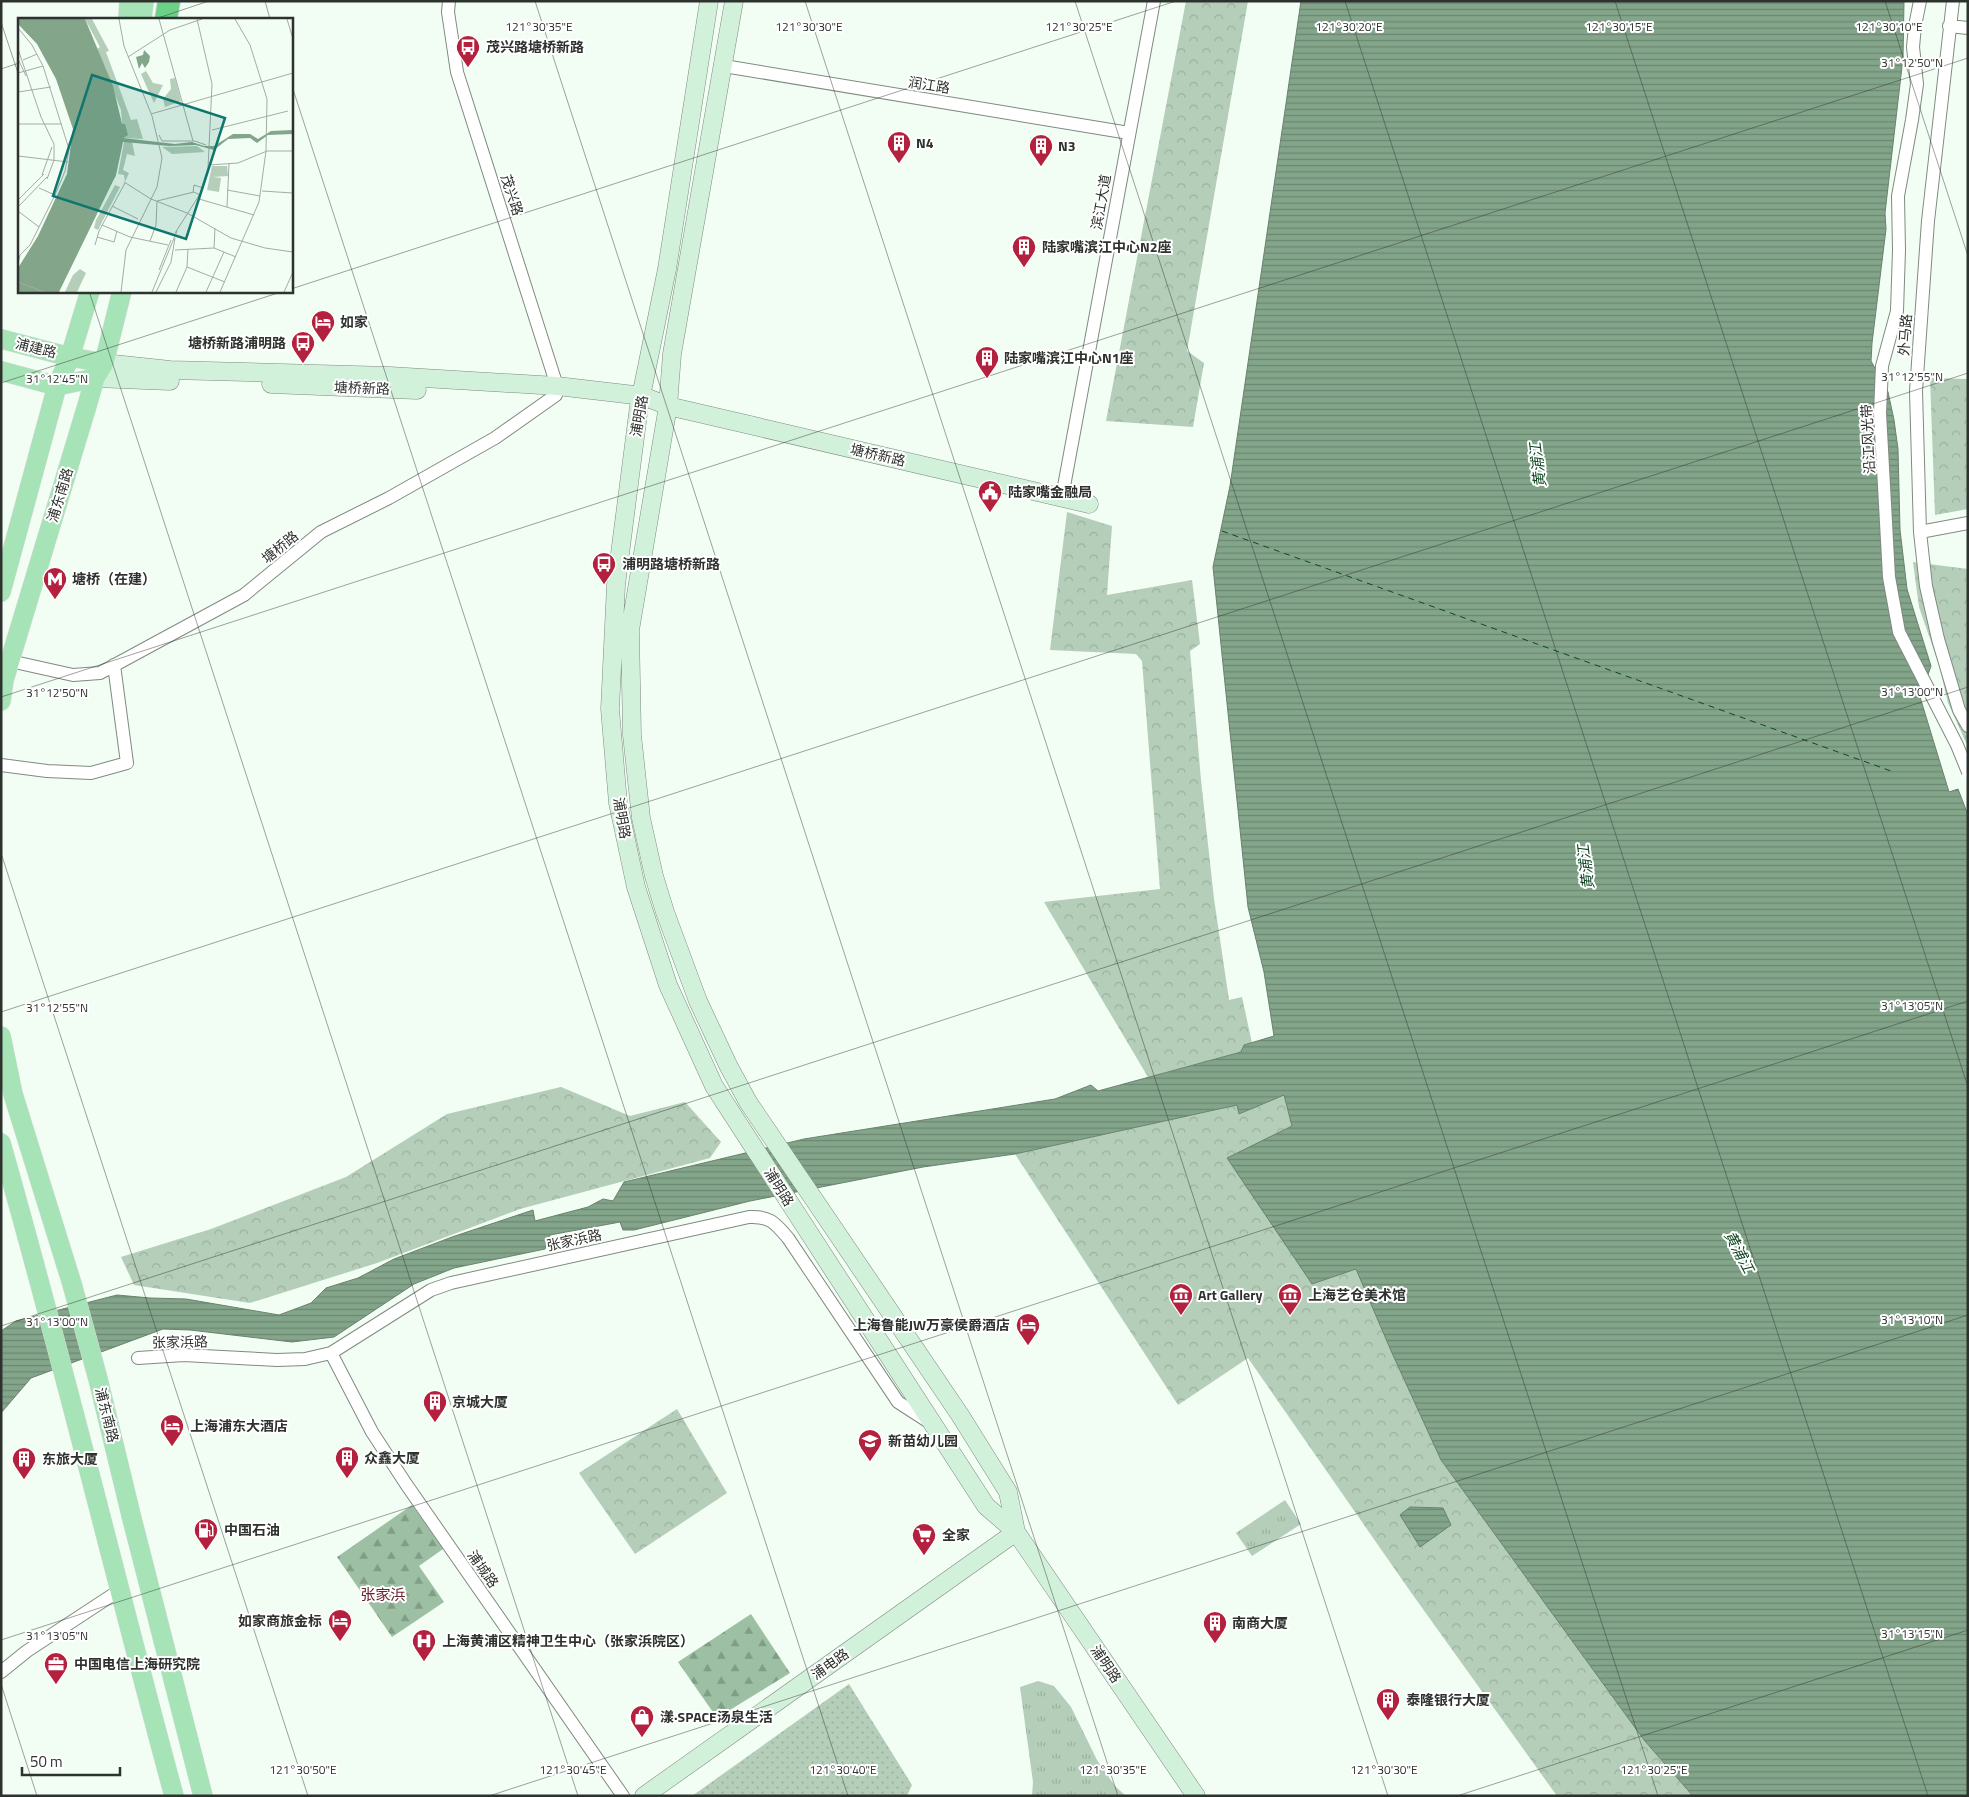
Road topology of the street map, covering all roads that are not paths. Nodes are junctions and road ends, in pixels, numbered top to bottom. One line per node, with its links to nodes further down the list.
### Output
1 (128, 1): 12 (main road)
2 (144, 1): 13 (main road)
3 (162, 1): 14 (main road)
4 (168, 1): 15 (highway)
5 (175, 1): 16 (main road)
6 (449, 1): 28 (street, 茂兴路)
7 (709, 1): 29 (main road, 浦明路)
8 (734, 1): 19 (main road, 浦明路)
9 (1154, 1): 20 (street, 滨江大道)
10 (1920, 1): 41 (street, 沿江风光带, bridge)
11 (1953, 1): 17 (street, 外马路)
12 (128, 18)
13 (142, 18)
14 (160, 18)
15 (166, 18)
16 (172, 18)
17 (1949, 26): 18 (street); 34 (street, 外马路)
18 (1968, 28)
19 (724, 66): 20 (street, 润江路); 30 (main road, 浦明路)
20 (1129, 133): 31 (street, 滨江大道)
21 (90, 292): 24 (main road)
22 (122, 292): 26 (main road, 浦东南路)
23 (1, 340): 24 (main road, 浦建路)
24 (70, 357): 26 (main road, 塘桥新路); 27 (main road)
25 (1, 371): 27 (main road)
26 (100, 371): 27 (main road, 塘桥新路); 28 (main road, 塘桥新路); 36 (main road, 浦东南路)
27 (57, 386): 35 (main road)
28 (556, 390): 29 (main road, 塘桥新路); 37 (street, 塘桥路)
29 (641, 401): 30 (main road, 塘桥新路); 47 (main road, 浦明路)
30 (668, 406): 31 (main road, 塘桥新路); 48 (main road, 浦明路)
31 (1062, 497): 32 (main road, 塘桥新路)
32 (1089, 504)
33 (1968, 523): 34 (street)
34 (1920, 532): 39 (street, 外马路)
35 (1, 592)
36 (10, 661): 37 (street, 塘桥路); 38 (main road, 浦东南路)
37 (114, 666): 40 (street)
38 (1, 700)
39 (1968, 726)
40 (1, 765)
41 (1968, 772)
42 (1, 1036): 43 (main road, 浦东南路)
43 (7, 1096): 52 (main road, 浦东南路)
44 (1, 1143): 49 (main road)
45 (331, 1353): 46 (street, 张家浜路); 47 (street, 张家浜路); 53 (street, 浦城路)
46 (138, 1358)
47 (933, 1425): 48 (main road, 浦明路)
48 (1016, 1532): 54 (main road, 浦电路); 55 (main road, 浦明路)
49 (120, 1590): 50 (street); 51 (main road)
50 (1, 1672)
51 (174, 1796)
52 (203, 1796)
53 (623, 1796)
54 (644, 1796)
55 (1196, 1796)

